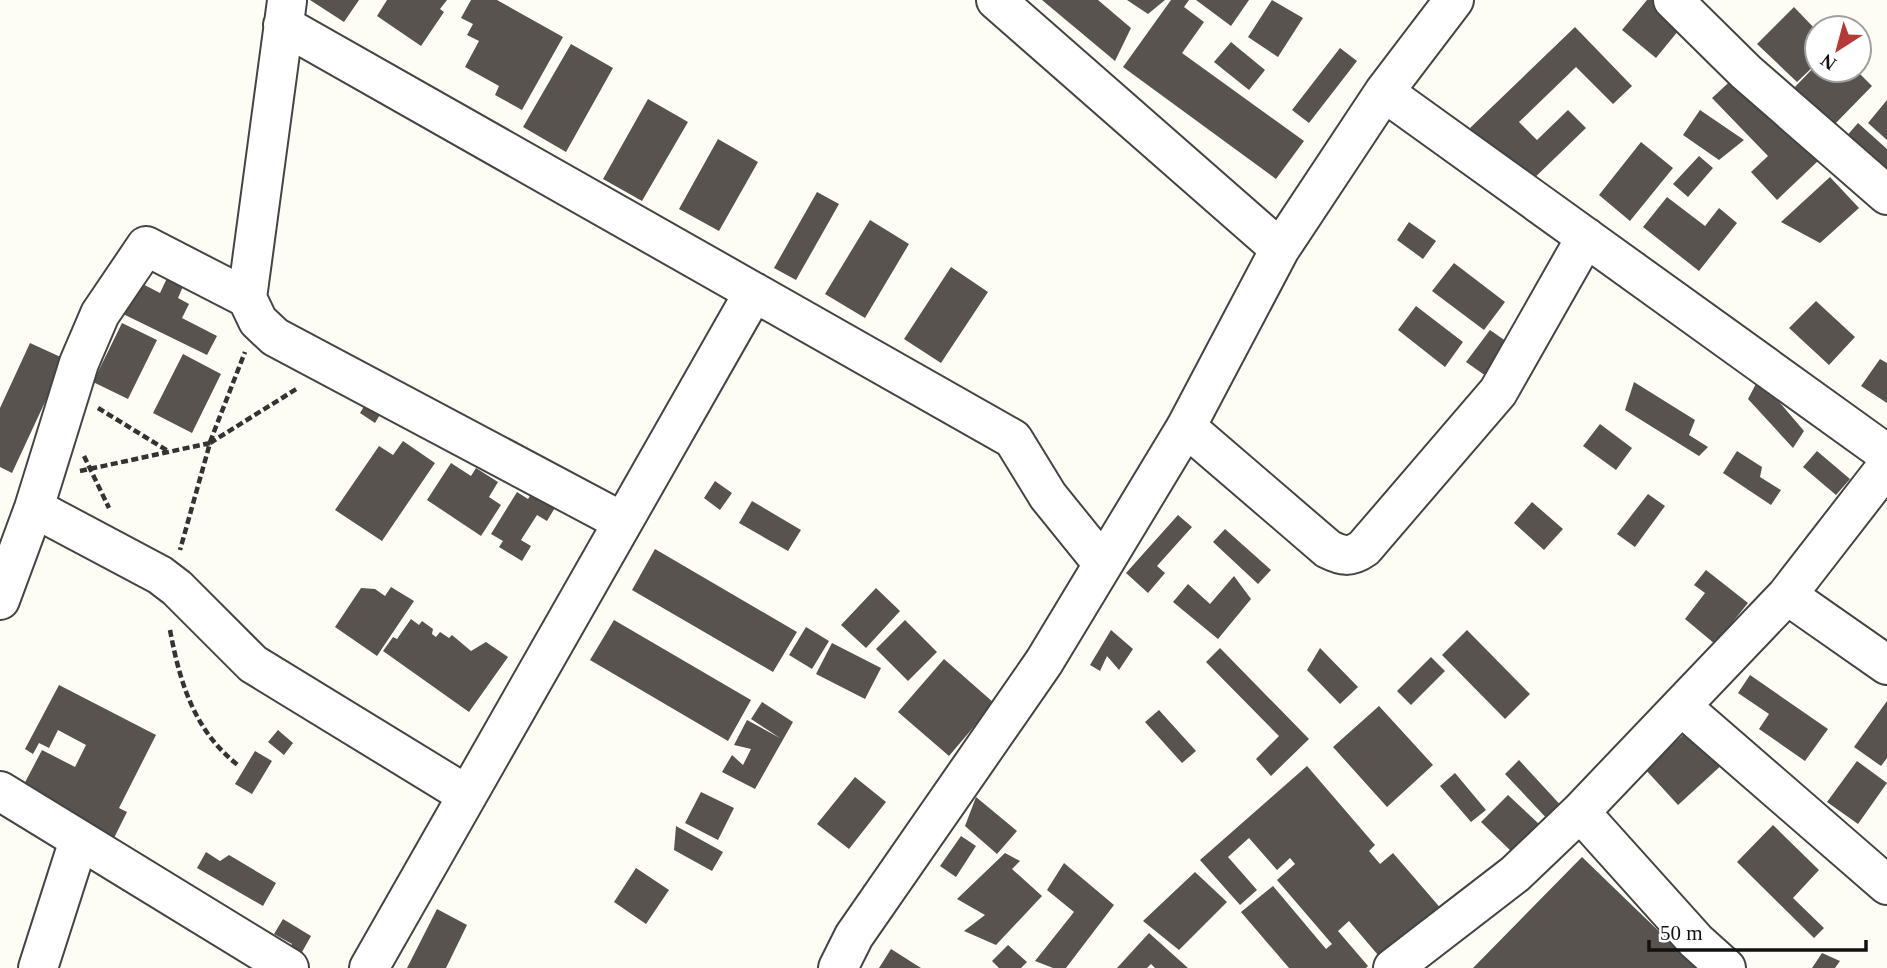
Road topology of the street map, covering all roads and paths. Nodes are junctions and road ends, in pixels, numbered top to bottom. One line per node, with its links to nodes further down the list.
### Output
1 (1454, 0): 5 (street)
2 (1673, 0): 6 (street)
3 (1008, 4): 8 (street)
4 (285, 13): 9 (street); 10 (street)
5 (1384, 92): 7 (street); 8 (street)
6 (1887, 195)
7 (1586, 237): 13 (street); 16 (street)
8 (1280, 249): 13 (street)
9 (754, 292): 19 (street); 20 (street)
10 (252, 309): 11 (street); 14 (path); 18 (street)
11 (332, 368): 14 (path); 19 (street)
12 (97, 407): 15 (path)
13 (1186, 427): 20 (street)
14 (210, 443): 15 (path); 21 (path)
15 (169, 452): 18 (path)
16 (1887, 454)
17 (1887, 466): 22 (street)
18 (39, 493): 21 (street); 23 (street)
19 (621, 521): 28 (street)
20 (1103, 564): 35 (street)
21 (170, 583): 26 (path); 28 (street)
22 (1787, 595): 24 (street); 25 (street)
23 (0, 600)
24 (1887, 665)
25 (1681, 706): 29 (street); 31 (street)
26 (239, 766)
27 (0, 791): 30 (street)
28 (467, 795): 34 (street)
29 (1580, 812): 36 (street); 37 (street)
30 (79, 840): 32 (street); 33 (street)
31 (1887, 885)
32 (38, 968)
33 (289, 968)
34 (369, 968)
35 (838, 968)
36 (1393, 968)
37 (1726, 968)

